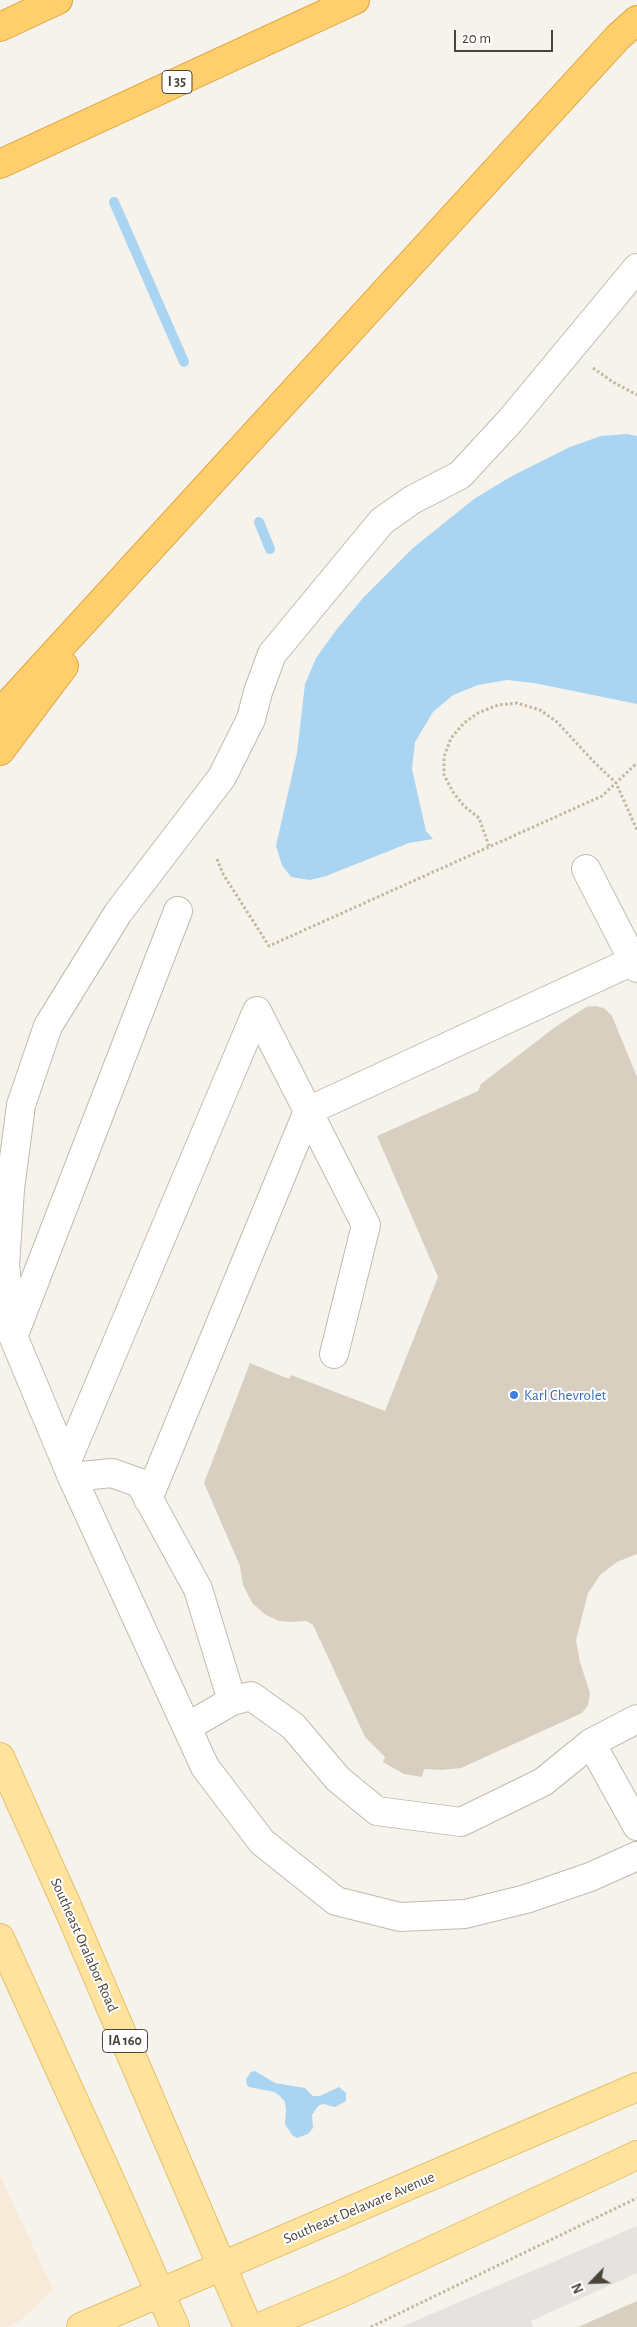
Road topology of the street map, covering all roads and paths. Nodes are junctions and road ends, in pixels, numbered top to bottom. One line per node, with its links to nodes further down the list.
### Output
1 (58, 0): 4 (highway)
2 (355, 0): 5 (highway, I 35)
3 (637, 20): 9 (highway)
4 (0, 27)
5 (0, 164)
6 (637, 268): 7 (lane)
7 (569, 350): 8 (path); 21 (lane)
8 (637, 395)
9 (172, 525): 10 (highway); 11 (highway)
10 (0, 713)
11 (0, 751)
12 (637, 763): 13 (path)
13 (616, 783): 14 (path); 15 (path); 15 (path)
14 (637, 830)
15 (489, 846): 16 (path)
16 (217, 859)
17 (586, 869): 19 (lane)
18 (178, 911): 21 (lane)
19 (636, 962): 20 (lane)
20 (308, 1112): 22 (lane); 23 (lane); 24 (lane)
21 (13, 1336): 23 (lane)
22 (334, 1354)
23 (69, 1470): 24 (lane); 27 (lane)
24 (148, 1498): 25 (lane)
25 (232, 1701): 27 (lane); 28 (lane)
26 (637, 1719): 28 (lane)
27 (187, 1728): 31 (lane)
28 (591, 1743): 30 (lane)
29 (0, 1756): 36 (main road, Southeast Oralabor Road / IA 160)
30 (637, 1826)
31 (637, 1856)
32 (0, 1938): 37 (main road)
33 (637, 2087): 36 (main road, Southeast Delaware Avenue)
34 (637, 2155): 41 (main road)
35 (637, 2198): 42 (path)
36 (222, 2266): 37 (main road, Southeast Delaware Avenue); 40 (main road, Southeast Oralabor Road / IA 160)
37 (159, 2292): 38 (main road, Southeast Delaware Avenue); 39 (main road)
38 (81, 2327)
39 (174, 2327)
40 (248, 2327)
41 (260, 2327)
42 (371, 2327)

